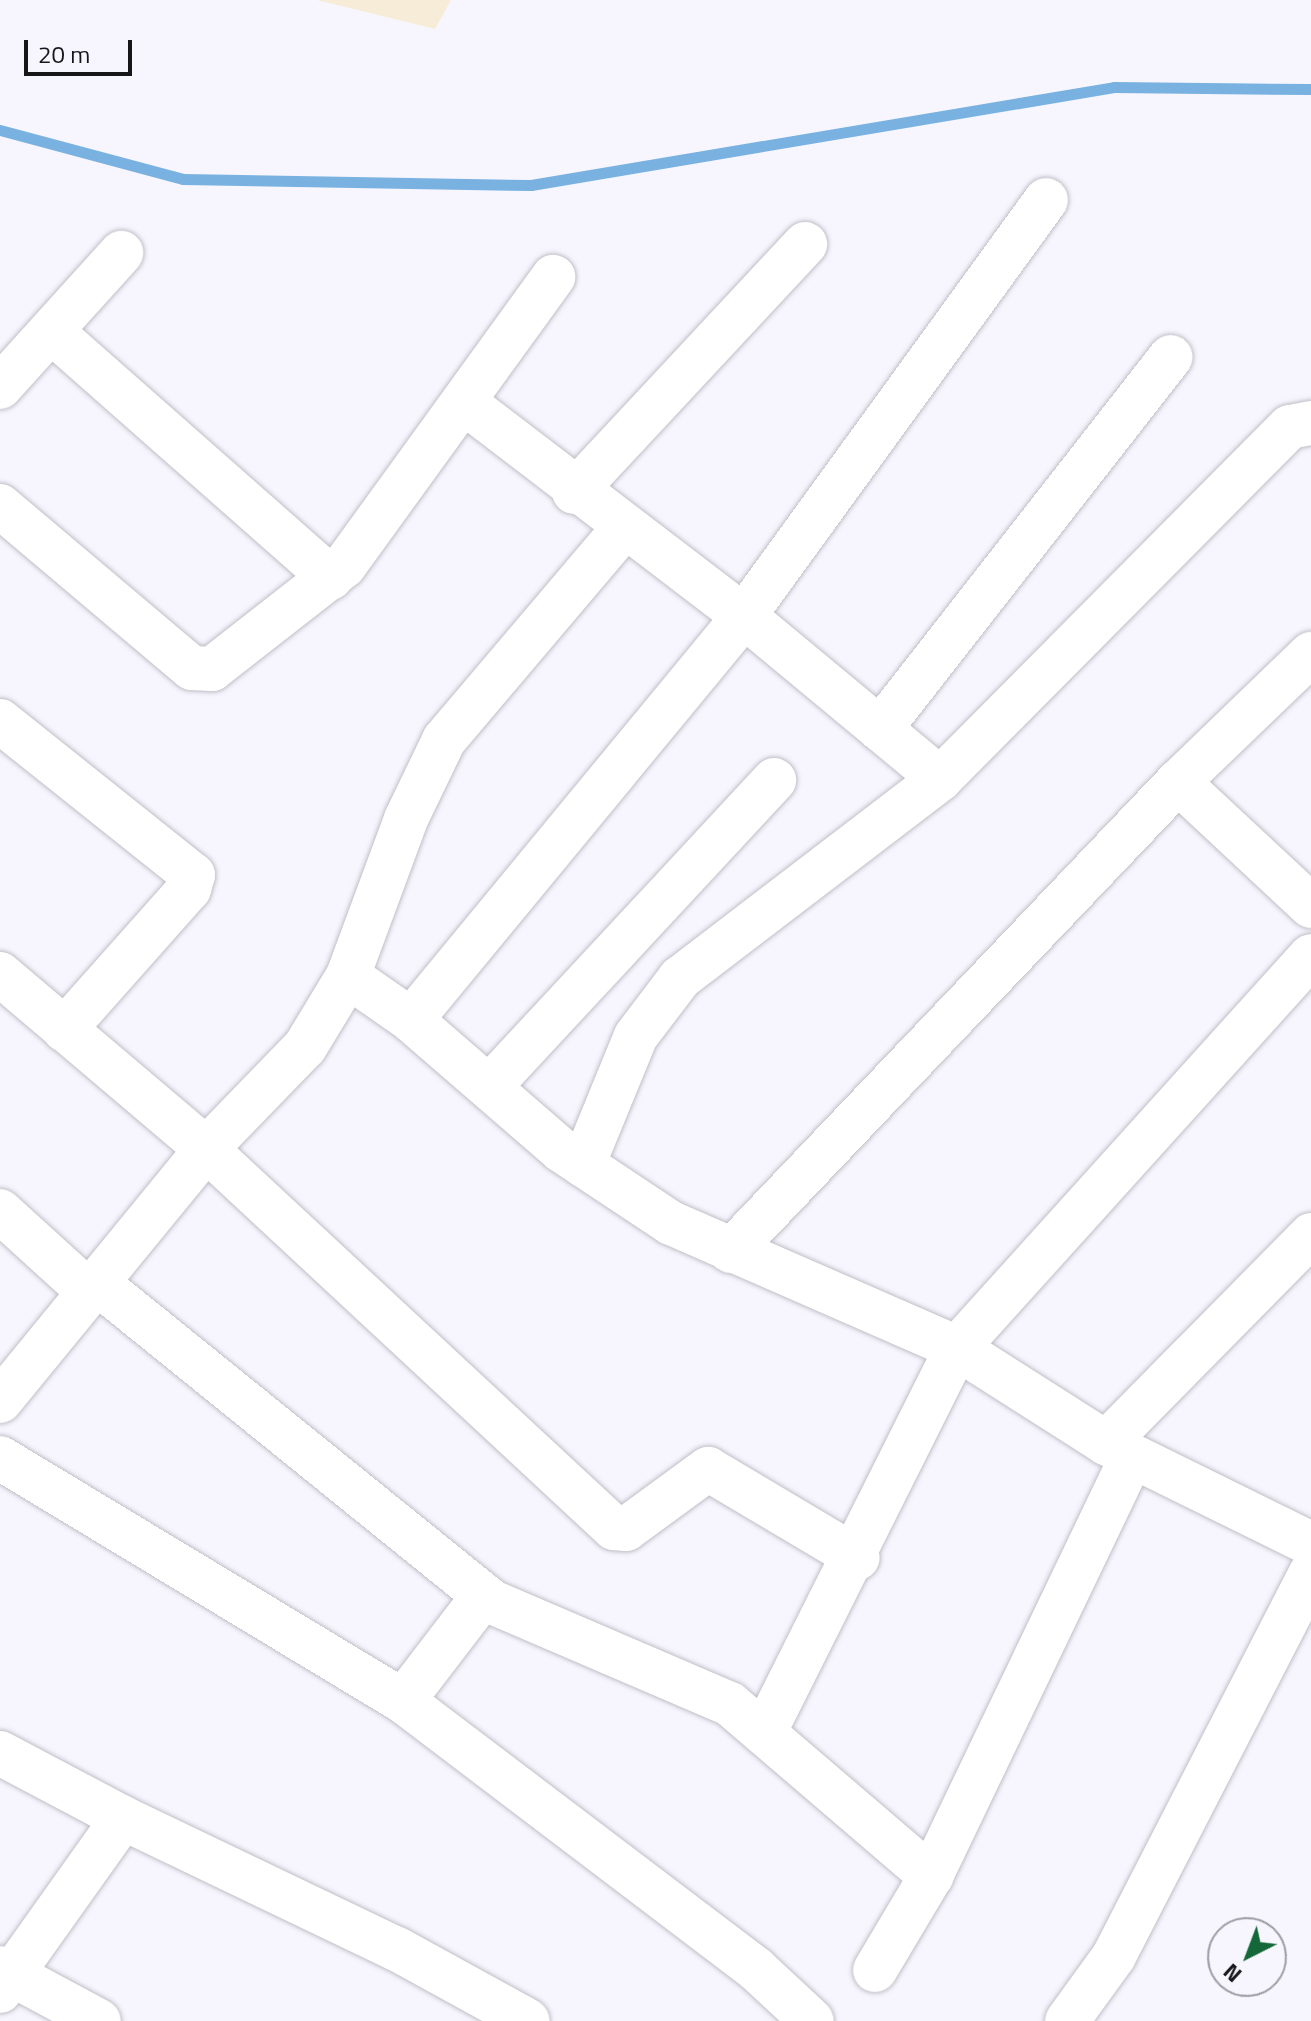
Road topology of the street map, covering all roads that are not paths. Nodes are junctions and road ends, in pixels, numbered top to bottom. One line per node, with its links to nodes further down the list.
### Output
1 (1046, 200): 14 (street)
2 (805, 244): 10 (street)
3 (121, 253): 5 (street)
4 (553, 277): 8 (street)
5 (51, 331): 7 (street); 13 (street)
6 (1171, 357): 17 (street)
7 (0, 387)
8 (465, 403): 10 (street); 13 (street)
9 (1311, 423): 18 (street)
10 (574, 492): 12 (street)
11 (0, 506): 13 (street)
12 (624, 528): 14 (street); 24 (street)
13 (331, 578)
14 (744, 616): 17 (street); 25 (street)
15 (1311, 654): 20 (street)
16 (0, 721): 26 (street)
17 (880, 729): 18 (street)
18 (940, 779): 29 (street)
19 (774, 780): 27 (street)
20 (1178, 782): 21 (street); 32 (street)
21 (1311, 906)
22 (1311, 956): 34 (street)
23 (0, 974): 26 (street)
24 (348, 976): 25 (street); 28 (street)
25 (411, 1020): 27 (street)
26 (64, 1030): 28 (street)
27 (489, 1087): 29 (street)
28 (206, 1149): 33 (street); 39 (street)
29 (583, 1165): 32 (street)
30 (0, 1211): 33 (street)
31 (1311, 1235): 36 (street)
32 (731, 1251): 34 (street)
33 (93, 1287): 35 (street); 41 (street)
34 (957, 1348): 36 (street); 39 (street)
35 (0, 1401)
36 (1119, 1450): 38 (street); 46 (street)
37 (0, 1458): 42 (street)
38 (1311, 1544)
39 (858, 1558): 43 (street)
40 (1311, 1573): 52 (street)
41 (484, 1595): 42 (street); 43 (street)
42 (403, 1701): 51 (street)
43 (764, 1733): 46 (street)
44 (0, 1753): 45 (street)
45 (123, 1818): 48 (street); 50 (street)
46 (931, 1876): 47 (street)
47 (875, 1970)
48 (4, 1978): 49 (street)
49 (99, 2021)
50 (528, 2021)
51 (812, 2021)
52 (1067, 2021)

